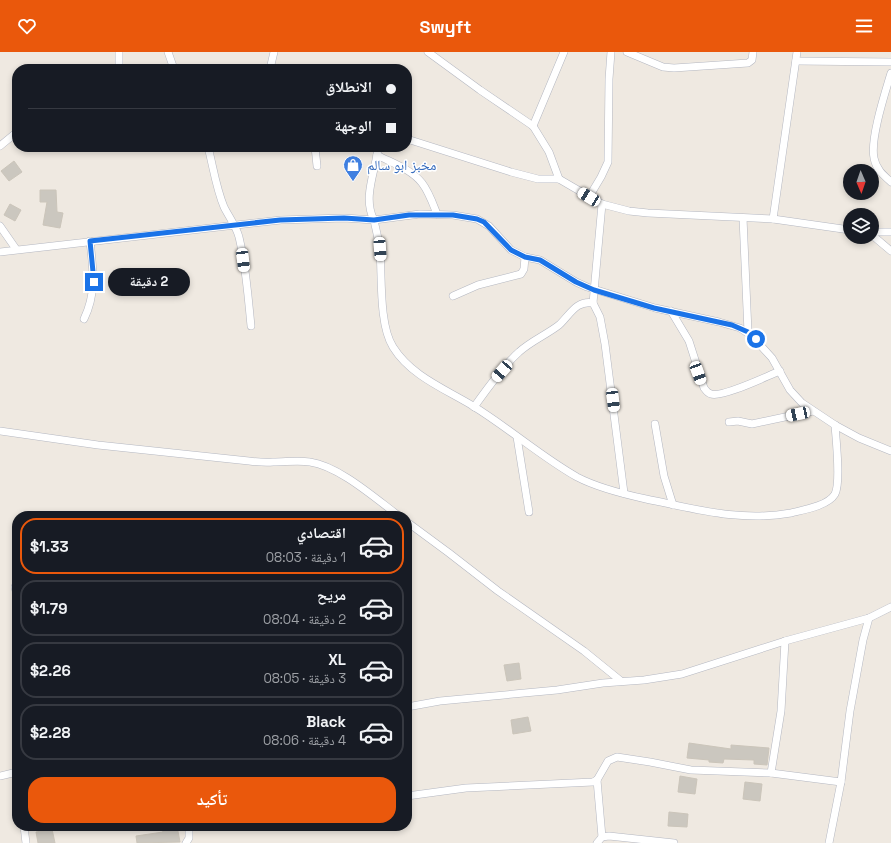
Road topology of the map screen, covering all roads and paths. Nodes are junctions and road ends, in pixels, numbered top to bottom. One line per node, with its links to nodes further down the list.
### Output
1 (119, 52): 12 (street)
2 (168, 52): 13 (street)
3 (274, 52): 14 (street)
4 (428, 52): 17 (street)
5 (564, 52): 17 (street)
6 (612, 52): 28 (street)
7 (627, 52): 8 (street)
8 (753, 52)
9 (797, 52): 10 (street)
10 (796, 61): 11 (street); 32 (street)
11 (891, 62)
12 (119, 64)
13 (172, 64)
14 (271, 64)
15 (891, 73): 16 (street)
16 (889, 88): 27 (street)
17 (533, 126): 26 (street)
18 (12, 136): 20 (street)
19 (412, 141): 26 (street)
20 (0, 146)
21 (209, 152): 34 (street)
22 (316, 152): 25 (street)
23 (377, 152): 33 (street)
24 (379, 152): 30 (street)
25 (317, 166)
26 (559, 179): 28 (street)
27 (891, 182)
28 (589, 197): 29 (street)
29 (602, 204): 31 (street); 45 (street)
30 (437, 214): 33 (street); 44 (street)
31 (743, 218): 32 (street); 51 (street)
32 (773, 218): 36 (street)
33 (374, 220): 34 (street); 53 (street)
34 (234, 225): 40 (street); 50 (street)
35 (0, 226): 41 (street)
36 (843, 229)
37 (891, 232): 38 (street)
38 (879, 233)
39 (879, 240): 42 (street)
40 (90, 241): 41 (street); 49 (street)
41 (16, 249): 43 (street)
42 (891, 251)
43 (0, 252)
44 (525, 257): 45 (street); 46 (street)
45 (594, 290): 47 (street); 48 (street)
46 (453, 296)
47 (593, 303): 53 (street); 61 (street)
48 (671, 312): 51 (street); 52 (street)
49 (84, 319)
50 (251, 326)
51 (748, 332): 52 (street)
52 (780, 371): 54 (street)
53 (474, 406): 59 (street)
54 (813, 410): 55 (street); 57 (street)
55 (729, 422)
56 (655, 424): 62 (street)
57 (835, 425): 60 (street); 62 (street)
58 (0, 431): 63 (street)
59 (516, 437): 61 (street); 64 (street)
60 (891, 450)
61 (624, 493): 62 (street)
62 (673, 505)
63 (392, 511)
64 (529, 512)
65 (412, 526): 69 (street)
66 (891, 607): 67 (street)
67 (869, 618): 68 (street); 75 (street)
68 (785, 641): 69 (street); 71 (street)
69 (622, 681): 70 (street)
70 (412, 707)
71 (771, 774): 74 (street); 75 (street)
72 (12, 775): 73 (street)
73 (0, 776)
74 (597, 780): 76 (street); 79 (street)
75 (840, 782): 84 (street)
76 (412, 795)
77 (25, 831): 80 (street)
78 (189, 831): 81 (street)
79 (602, 837): 82 (street); 83 (street)
80 (26, 843)
81 (186, 843)
82 (597, 843)
83 (674, 843)
84 (829, 843)

